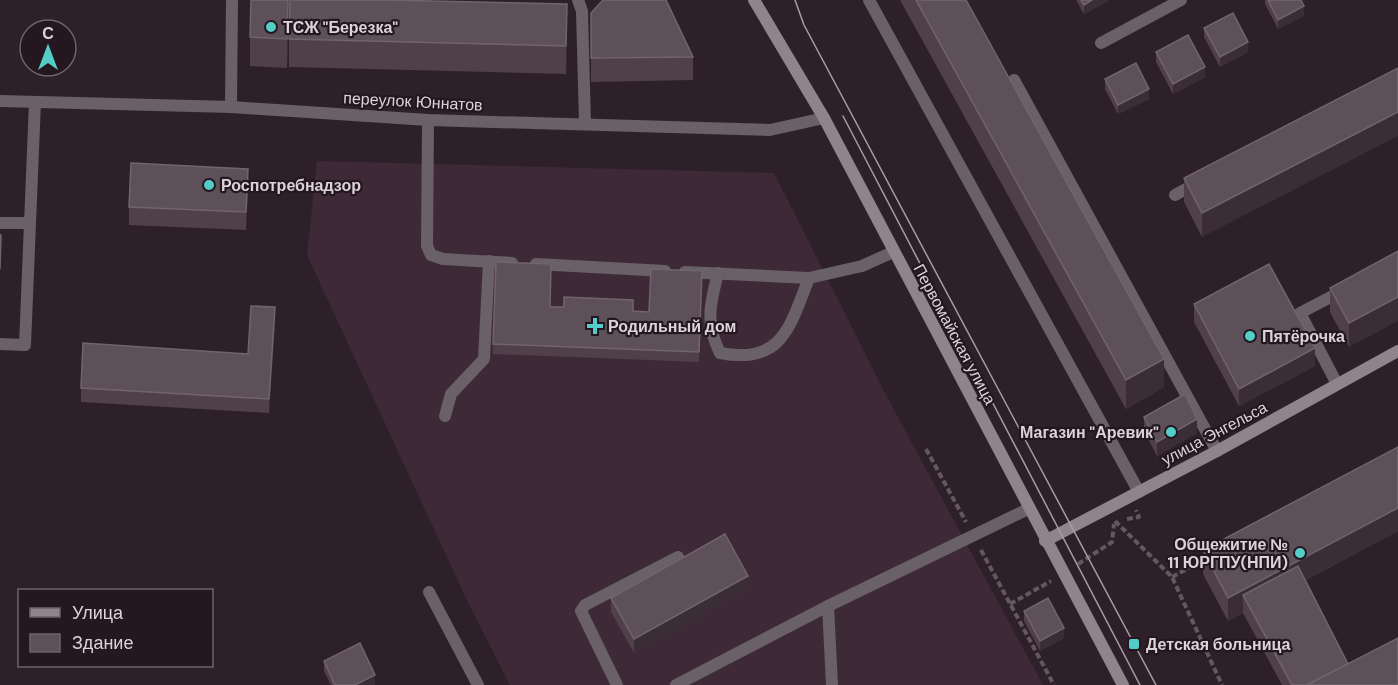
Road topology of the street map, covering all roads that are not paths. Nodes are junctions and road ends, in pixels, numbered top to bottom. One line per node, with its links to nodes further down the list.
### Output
1 (232, 0): 10 (street)
2 (578, 0): 13 (street)
3 (754, 0): 11 (main road, Первомайская улица)
4 (869, 0): 28 (street)
5 (1181, 0): 6 (street)
6 (1101, 43)
7 (1014, 80): 27 (street)
8 (0, 101): 9 (street, переулок Юннатов)
9 (35, 102): 10 (street, переулок Юннатов); 17 (street)
10 (231, 107): 12 (street, переулок Юннатов)
11 (824, 118): 13 (street, переулок Юннатов); 18 (main road, Первомайская улица)
12 (428, 120): 13 (street, переулок Юннатов); 19 (street)
13 (585, 124)
14 (1206, 178): 15 (street)
15 (1174, 195)
16 (0, 223): 17 (street)
17 (28, 223): 23 (street)
18 (893, 252): 21 (street); 29 (main road, Первомайская улица)
19 (489, 261): 20 (street); 26 (street)
20 (718, 273): 21 (street); 21 (street)
21 (809, 278)
22 (1359, 282): 25 (street)
23 (0, 344)
24 (1398, 351): 25 (main road, улица Энгельса)
25 (1338, 384): 27 (main road, улица Энгельса)
26 (445, 416)
27 (1217, 451): 28 (main road, улица Энгельса)
28 (1139, 492): 30 (main road, улица Энгельса)
29 (1028, 509): 30 (main road, Первомайская улица); 33 (street)
30 (1045, 541): 38 (main road, Первомайская улица)
31 (678, 557): 35 (street)
32 (429, 592): 34 (street)
33 (828, 606): 36 (street); 37 (street)
34 (478, 685)
35 (617, 685)
36 (676, 685)
37 (832, 685)
38 (1123, 685)

